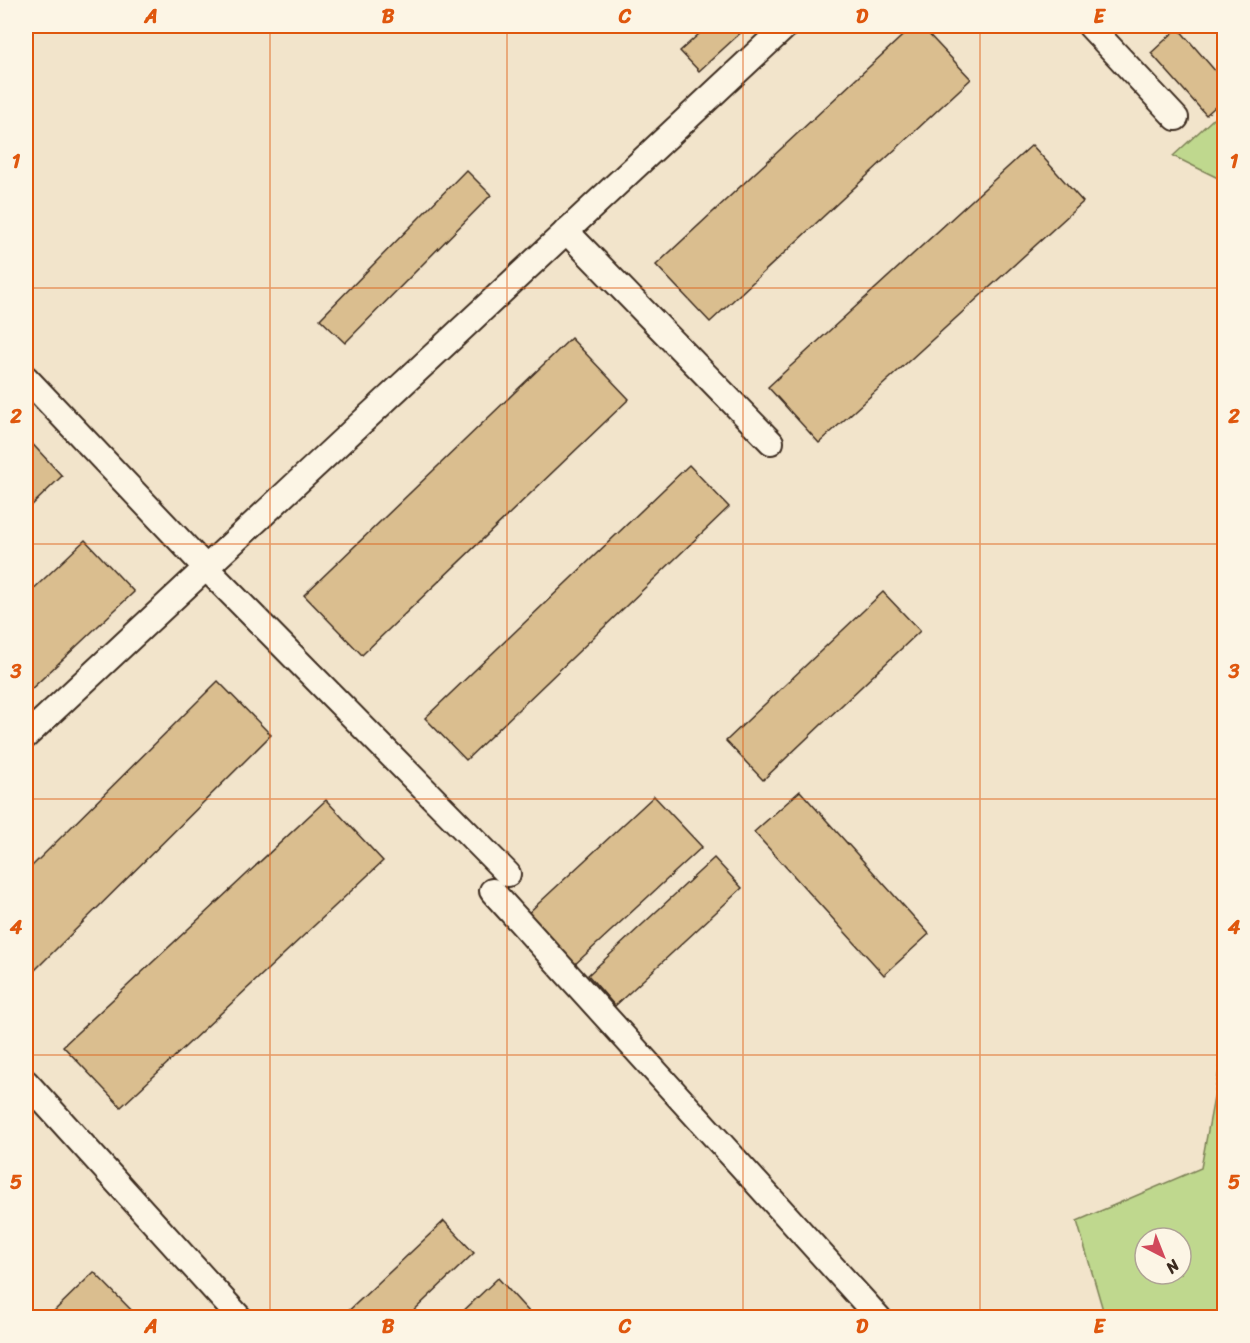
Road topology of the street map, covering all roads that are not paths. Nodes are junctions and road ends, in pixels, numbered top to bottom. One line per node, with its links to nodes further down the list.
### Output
1 (786, 26): 4 (street)
2 (1090, 26): 3 (street)
3 (1176, 118)
4 (566, 231): 6 (street); 7 (street)
5 (26, 378): 7 (street)
6 (771, 442)
7 (206, 568): 8 (street); 11 (street)
8 (26, 736)
9 (26, 1082): 10 (street)
10 (240, 1317)
11 (879, 1317)

